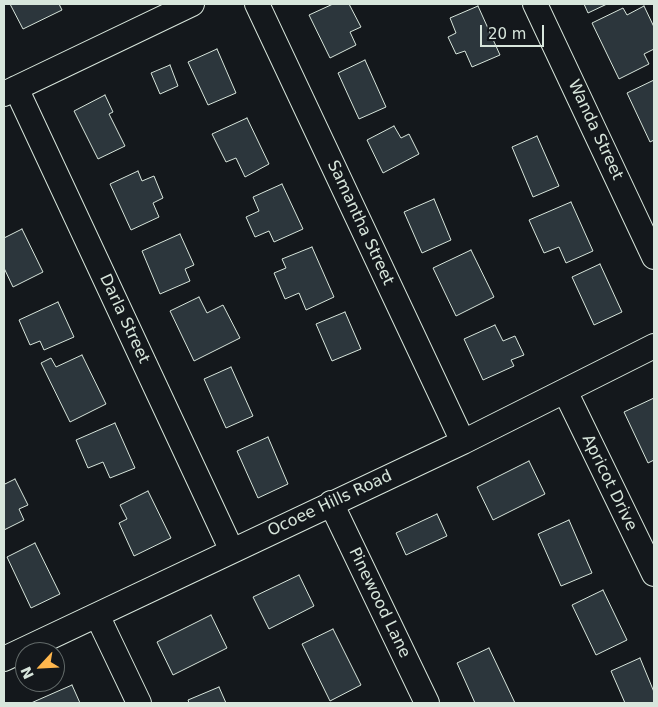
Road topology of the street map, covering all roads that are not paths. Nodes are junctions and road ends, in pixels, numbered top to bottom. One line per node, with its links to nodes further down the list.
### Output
1 (192, 4): 4 (street)
2 (257, 4): 8 (street, Samantha Street)
3 (535, 4): 5 (street, Wanda Street)
4 (10, 91): 10 (street, Darla Street)
5 (654, 257)
6 (654, 346): 7 (street, Ocoee Hills Road)
7 (565, 391): 8 (street, Ocoee Hills Road); 11 (street, Apricot Drive)
8 (463, 442): 9 (street, Ocoee Hills Road)
9 (331, 503): 10 (street, Ocoee Hills Road); 15 (street, Pinewood Lane)
10 (232, 551): 12 (street, Ocoee Hills Road)
11 (654, 574)
12 (97, 615): 13 (street, Ocoee Hills Road); 14 (street)
13 (6, 653)
14 (139, 703)
15 (427, 703)

